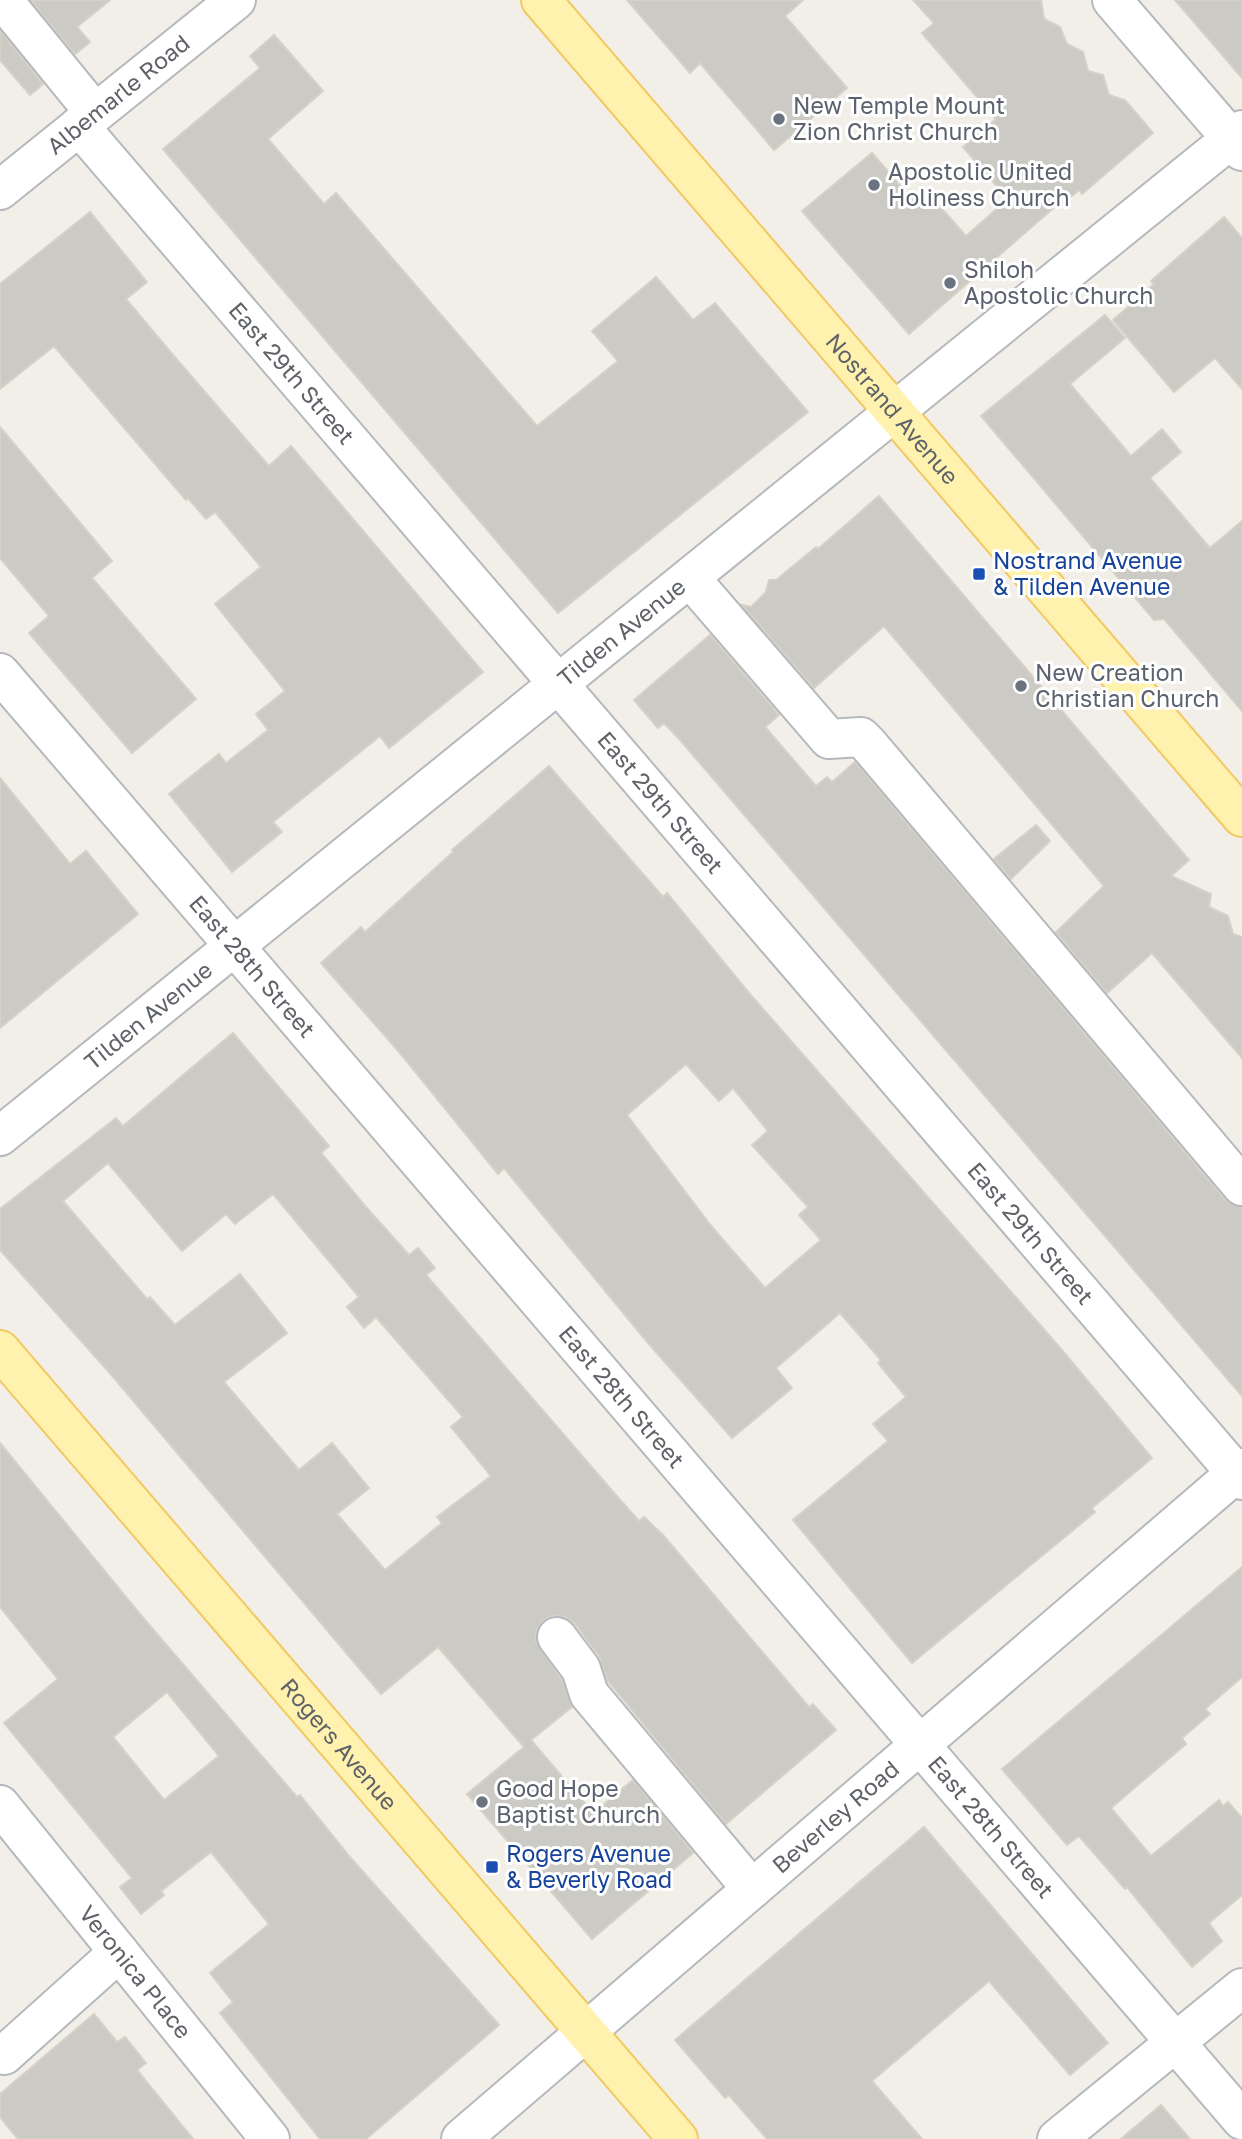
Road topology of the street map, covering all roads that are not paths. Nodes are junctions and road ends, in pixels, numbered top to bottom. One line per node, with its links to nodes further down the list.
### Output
1 (236, 0): 5 (street, Albemarle Road)
2 (541, 0): 8 (main road, Nostrand Avenue)
3 (1112, 0): 6 (street)
4 (11, 10): 5 (street, East 29th Street)
5 (87, 120): 7 (street, Albemarle Road); 11 (street, East 29th Street)
6 (1238, 140): 8 (street, Tilden Avenue)
7 (0, 190)
8 (894, 412): 9 (street, Tilden Avenue); 12 (main road, Nostrand Avenue)
9 (690, 578): 11 (street, Tilden Avenue); 15 (street)
10 (0, 673): 13 (street, East 28th Street)
11 (558, 685): 13 (street, Tilden Avenue); 17 (street, East 29th Street)
12 (1242, 817)
13 (233, 947): 14 (street, Tilden Avenue); 19 (street, East 28th Street)
14 (0, 1136)
15 (1242, 1186)
16 (0, 1350): 24 (main road, Rogers Avenue)
17 (1240, 1474): 19 (street, Beverley Road)
18 (557, 1637): 21 (street)
19 (920, 1745): 21 (street, Beverley Road); 25 (street, East 28th Street)
20 (0, 1805): 22 (street, Veronica Place)
21 (752, 1889): 24 (street, Beverley Road)
22 (119, 1952): 26 (street); 28 (street, Veronica Place)
23 (1242, 1988): 25 (street)
24 (586, 2032): 29 (street, Beverley Road); 30 (main road, Rogers Avenue)
25 (1176, 2043): 27 (street, East 28th Street); 31 (street)
26 (4, 2056)
27 (1242, 2120)
28 (270, 2139)
29 (461, 2139)
30 (678, 2139)
31 (1056, 2139)

